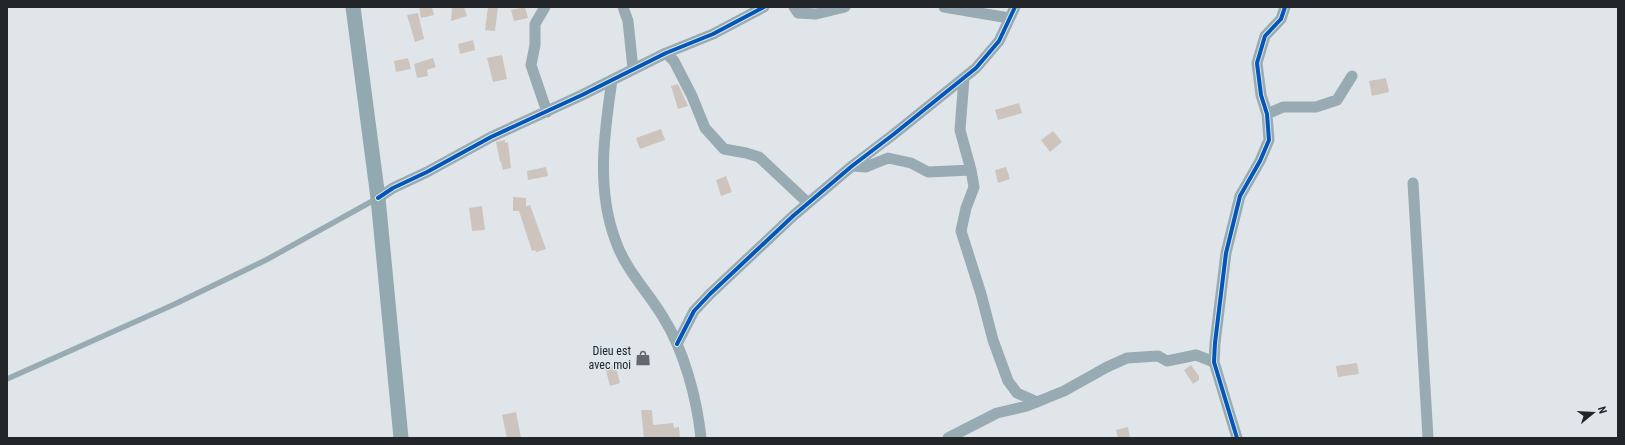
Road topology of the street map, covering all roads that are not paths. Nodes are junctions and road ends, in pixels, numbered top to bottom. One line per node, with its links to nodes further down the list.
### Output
1 (353, 7): 21 (main road)
2 (545, 7): 16 (street)
3 (622, 7): 12 (street)
4 (764, 7): 11 (street)
5 (794, 7): 6 (street)
6 (845, 7)
7 (944, 7): 10 (street)
8 (1015, 7): 10 (street)
9 (1285, 7): 17 (street)
10 (1009, 18): 14 (street)
11 (666, 53): 12 (street); 22 (street)
12 (633, 69): 15 (street)
13 (1352, 76): 17 (street)
14 (964, 78): 18 (street); 19 (street)
15 (612, 80): 16 (street); 23 (street)
16 (547, 112): 21 (street)
17 (1267, 114): 24 (street)
18 (852, 166): 19 (street); 22 (street)
19 (971, 170): 26 (street)
20 (1413, 183): 31 (street)
21 (378, 198): 25 (lane); 27 (main road)
22 (808, 203): 23 (street)
23 (677, 344): 28 (street)
24 (1214, 362): 26 (street); 30 (street)
25 (7, 379)
26 (1037, 402): 29 (street)
27 (401, 438)
28 (701, 438)
29 (948, 438)
30 (1237, 438)
31 (1428, 438)

